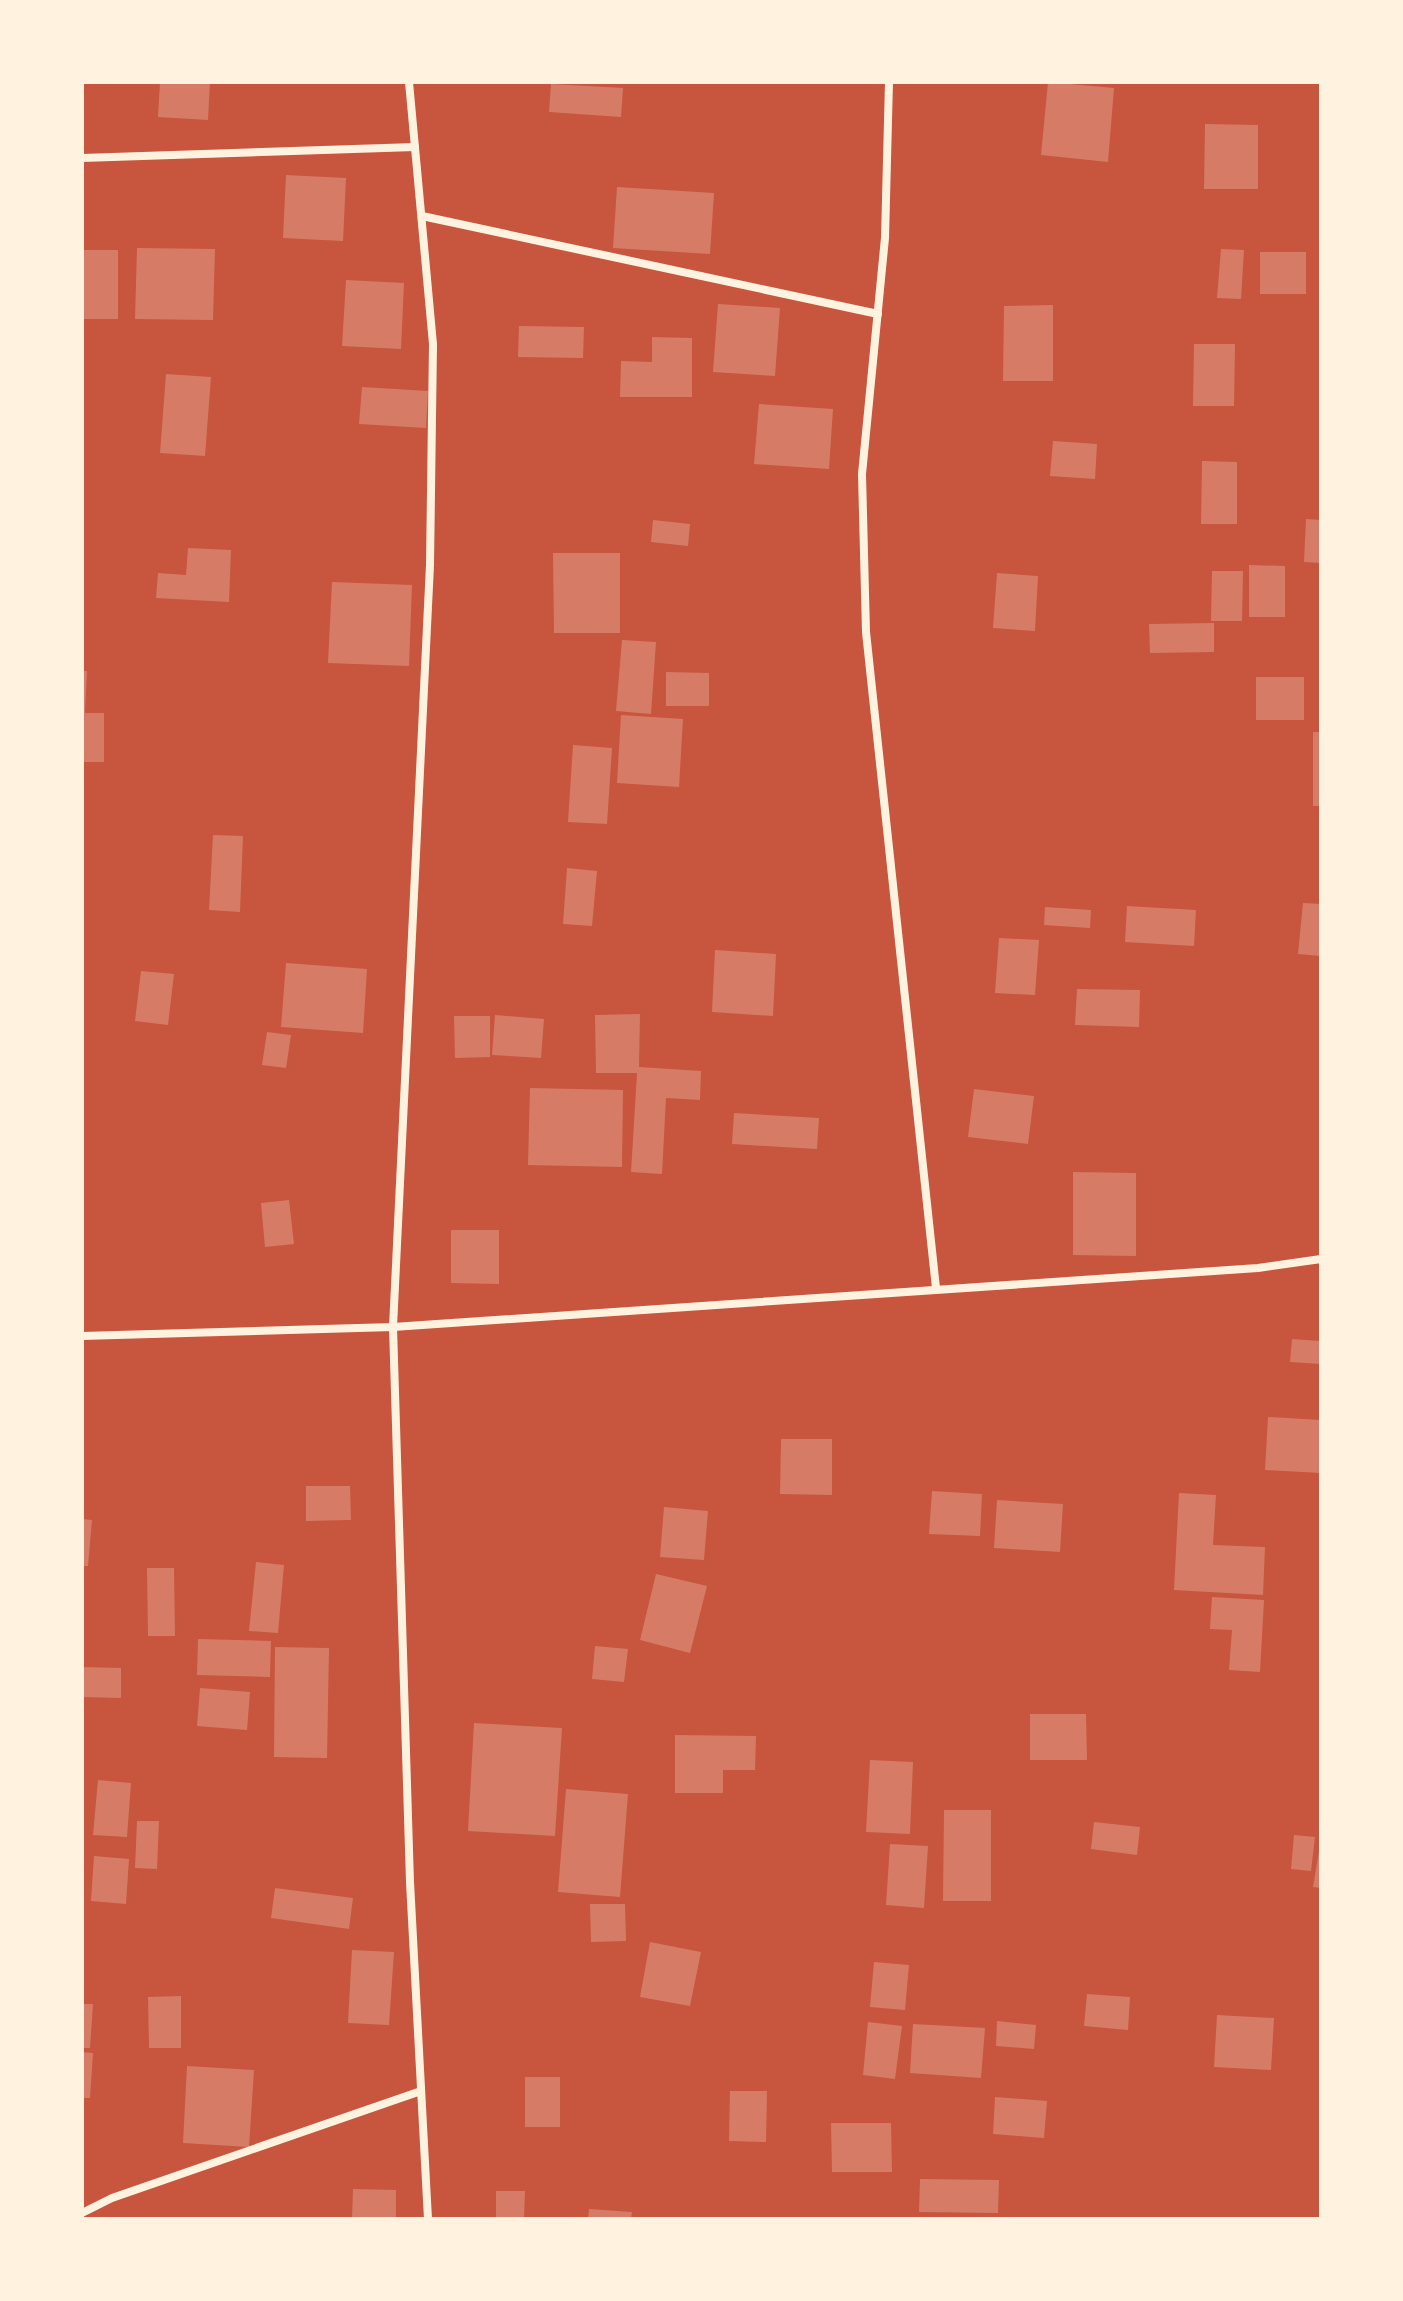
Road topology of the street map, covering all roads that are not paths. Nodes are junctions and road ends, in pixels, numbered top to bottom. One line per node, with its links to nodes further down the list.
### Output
1 (409, 82): 3 (street)
2 (889, 82): 6 (street)
3 (415, 147): 4 (street); 5 (street)
4 (82, 158)
5 (422, 216): 6 (street); 9 (street)
6 (878, 314): 8 (street)
7 (1321, 1259): 8 (street)
8 (936, 1288): 9 (street)
9 (393, 1327): 10 (street); 11 (street)
10 (82, 1336)
11 (421, 2091): 12 (street); 13 (street)
12 (82, 2213)
13 (428, 2219)

